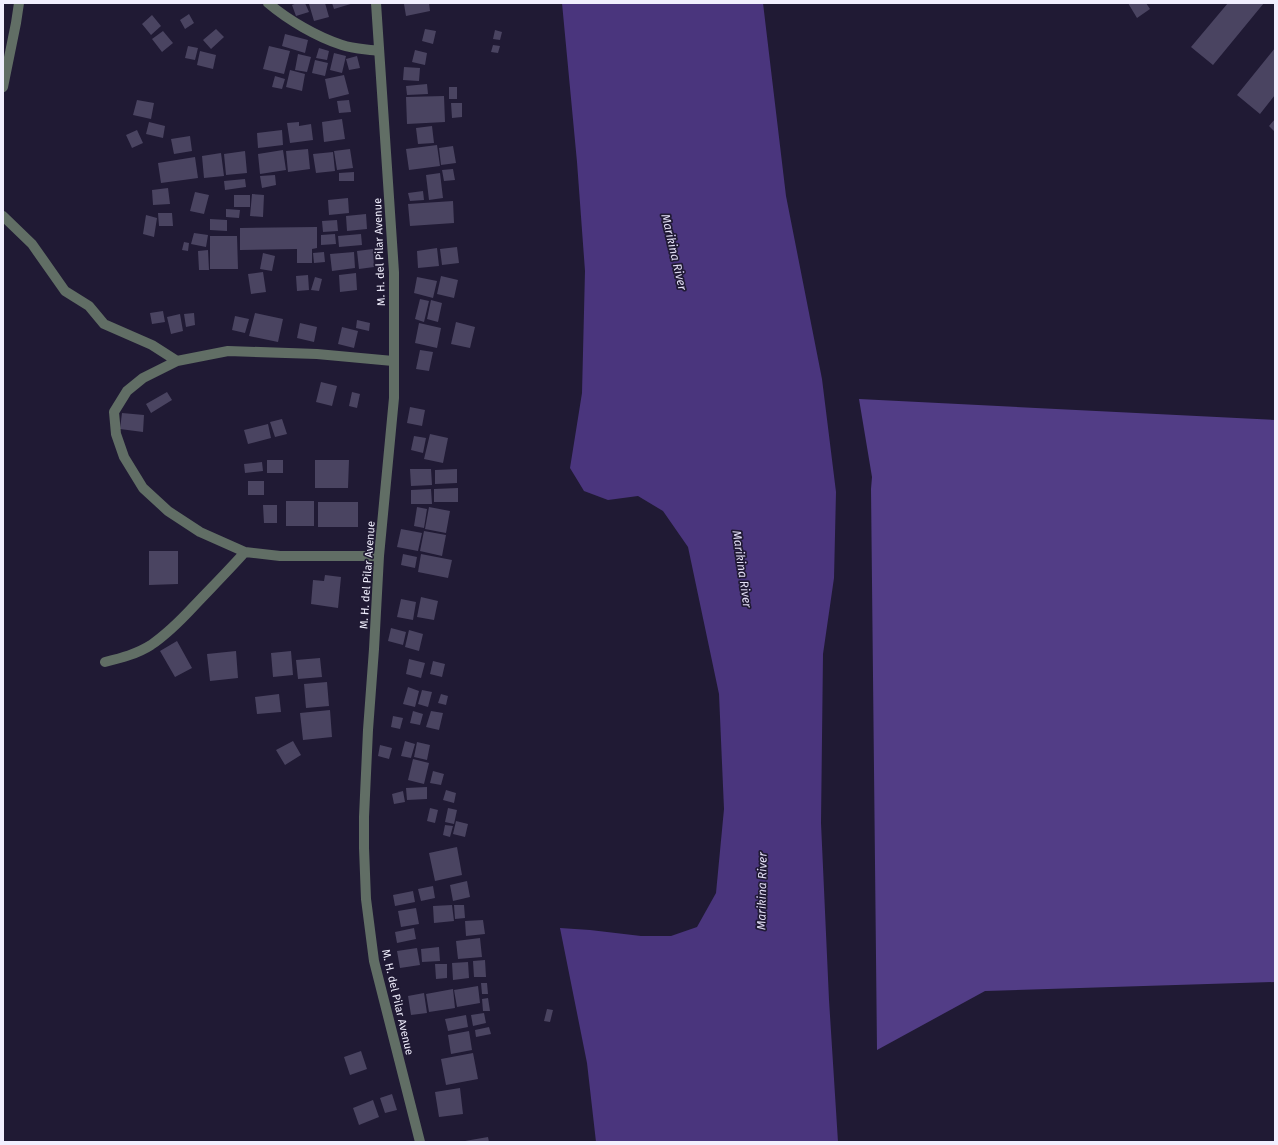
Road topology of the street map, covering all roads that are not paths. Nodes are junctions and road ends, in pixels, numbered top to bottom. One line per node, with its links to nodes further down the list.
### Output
1 (19, 3): 5 (street)
2 (268, 3): 4 (street)
3 (376, 3): 4 (street, M. H. del Pilar Avenue)
4 (379, 50): 8 (street, M. H. del Pilar Avenue)
5 (3, 88)
6 (3, 216): 7 (street)
7 (177, 361): 8 (street); 9 (street)
8 (393, 361): 10 (street, M. H. del Pilar Avenue)
9 (245, 552): 10 (street); 11 (street)
10 (379, 556): 12 (street, M. H. del Pilar Avenue)
11 (105, 662)
12 (420, 1142)

